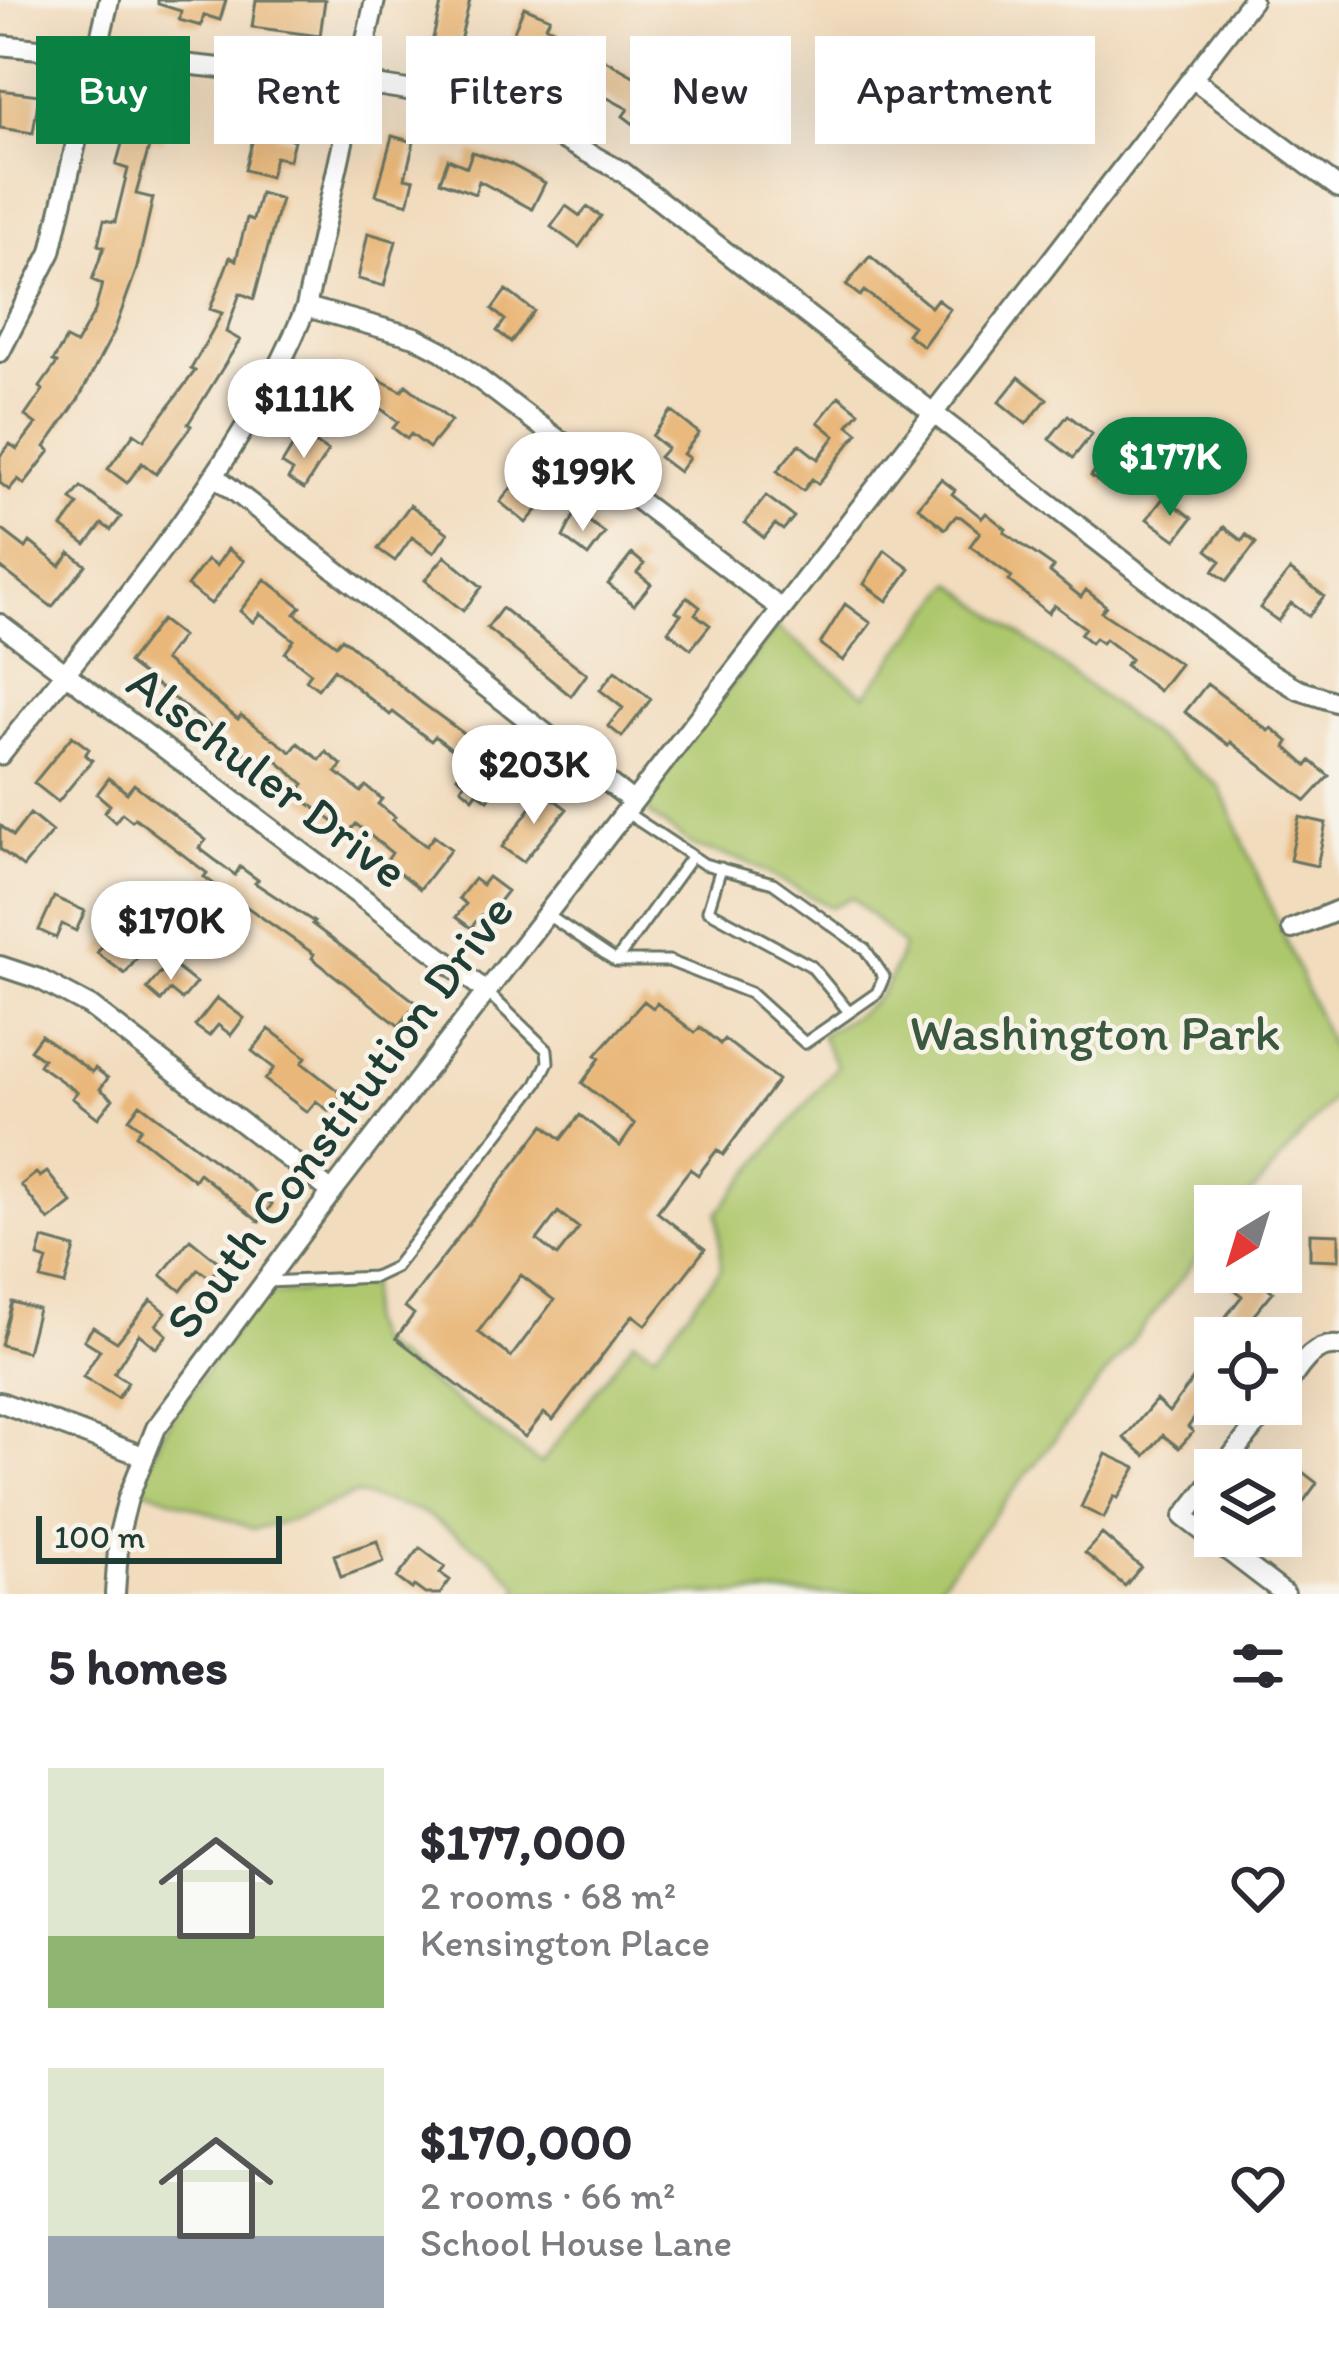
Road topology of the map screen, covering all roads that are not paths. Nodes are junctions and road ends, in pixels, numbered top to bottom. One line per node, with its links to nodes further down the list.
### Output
1 (109, 0): 4 (street)
2 (375, 0): 5 (street)
3 (1252, 0): 8 (street, South Constitution Drive)
4 (100, 36)
5 (367, 36)
6 (0, 45): 7 (street)
7 (36, 48)
8 (1192, 79): 12 (street); 15 (street, South Constitution Drive)
9 (382, 86): 15 (street)
10 (76, 144): 14 (street)
11 (342, 144): 13 (street)
12 (1339, 188)
13 (306, 307): 16 (street); 17 (street)
14 (0, 352)
15 (933, 412): 17 (street, South Constitution Drive); 20 (street)
16 (215, 476): 19 (street); 22 (street)
17 (780, 608): 22 (street, South Constitution Drive)
18 (0, 624): 19 (street, Alschuler Drive)
19 (63, 675): 21 (street); 30 (street, Alschuler Drive)
20 (1339, 703)
21 (0, 755)
22 (628, 806): 23 (lane); 26 (street, South Constitution Drive)
23 (692, 856): 24 (lane); 28 (lane)
24 (721, 868): 31 (lane); 31 (lane)
25 (1339, 910): 27 (street)
26 (546, 914): 28 (lane); 30 (street, South Constitution Drive)
27 (1292, 929)
28 (616, 962): 31 (lane)
29 (0, 966): 32 (street)
30 (487, 992): 32 (street, South Constitution Drive); 33 (lane)
31 (849, 1012)
32 (332, 1192): 33 (street, South Constitution Drive)
33 (263, 1282): 39 (street, South Constitution Drive)
34 (1339, 1346): 35 (street)
35 (1302, 1365)
36 (0, 1402): 39 (street)
37 (1256, 1425): 38 (street)
38 (1237, 1449)
39 (143, 1456): 41 (street, South Constitution Drive)
40 (1238, 1557): 42 (street)
41 (115, 1594)
42 (1286, 1594)

